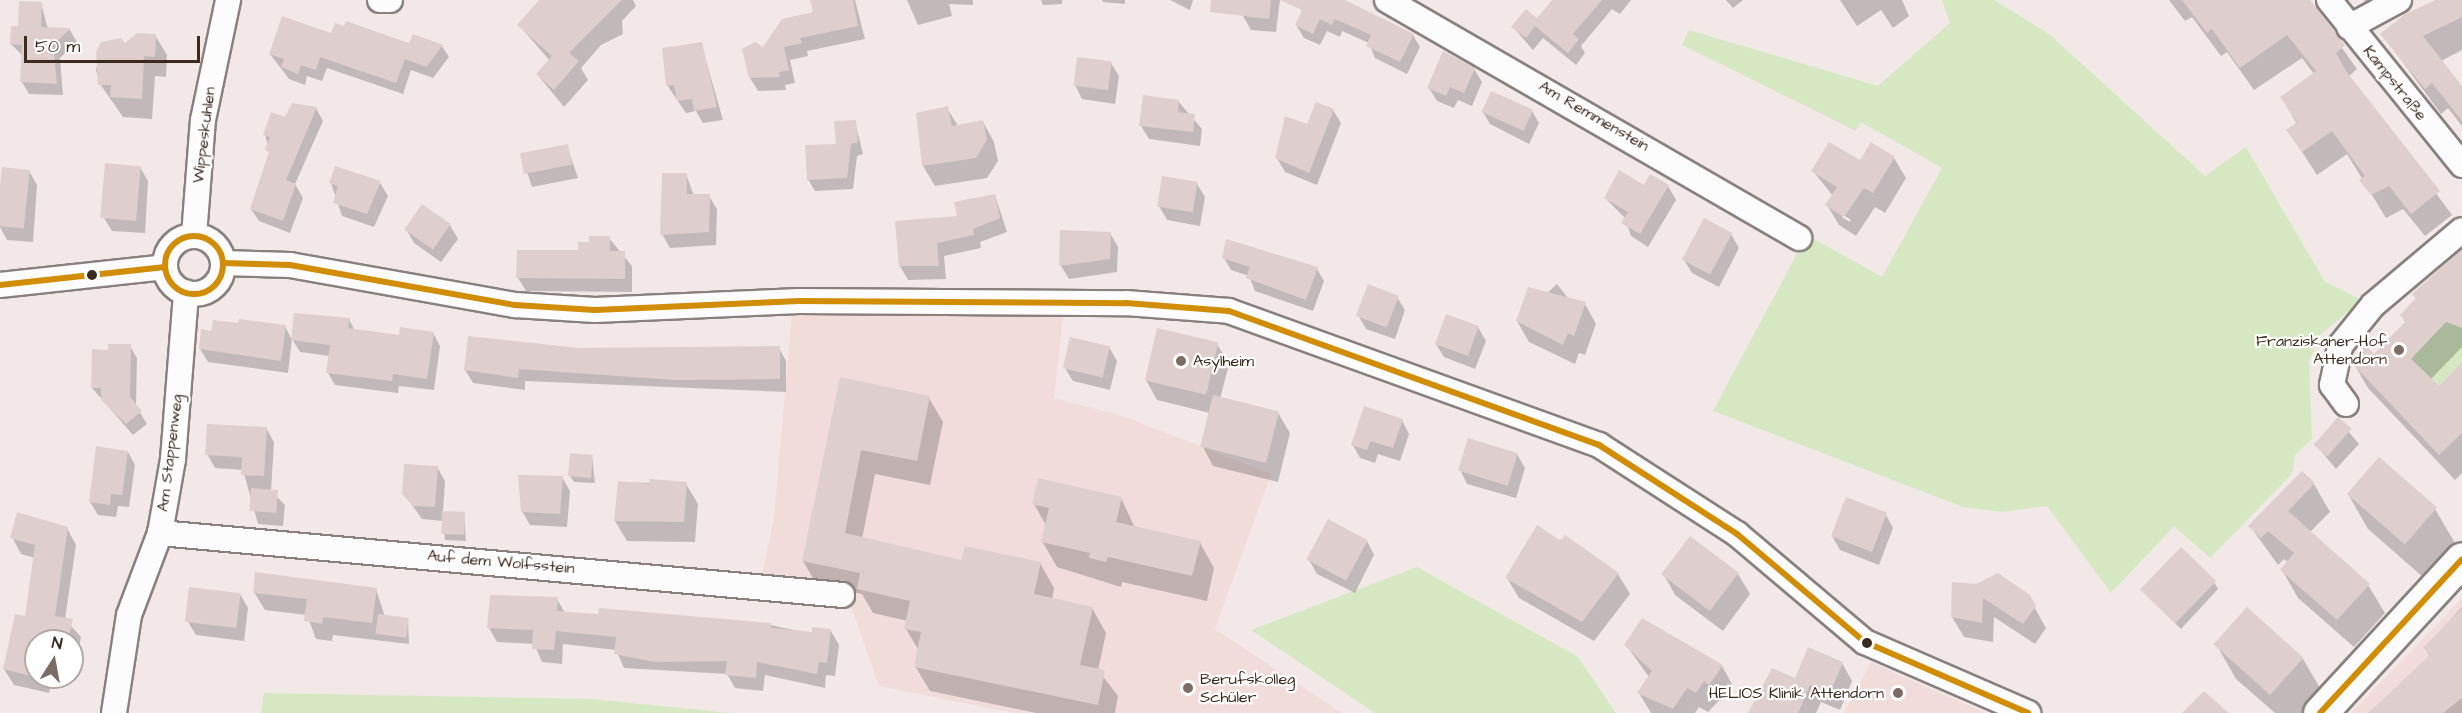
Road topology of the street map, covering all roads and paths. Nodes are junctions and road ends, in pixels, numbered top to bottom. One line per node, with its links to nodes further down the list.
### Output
1 (228, 0): 10 (street, Wippeskuhlen)
2 (380, 0): 3 (street)
3 (390, 0)
4 (1386, 0): 11 (street, Am Remmenstein)
5 (2329, 0): 7 (street, Kampstraße)
6 (2399, 0): 7 (street)
7 (2349, 27): 8 (street, Kampstraße)
8 (2462, 165)
9 (2462, 230): 16 (street)
10 (194, 236): 12 (street); 13 (street)
11 (1799, 238)
12 (223, 263): 15 (street); 21 (street)
13 (165, 267): 14 (street); 15 (street)
14 (0, 285)
15 (186, 293): 17 (street, Am Stappenweg)
16 (2346, 404)
17 (160, 533): 19 (street, Auf dem Wolfsstein); 20 (street, Am Stappenweg)
18 (2462, 559): 22 (main road)
19 (842, 595)
20 (114, 713)
21 (2028, 713)
22 (2320, 713)

